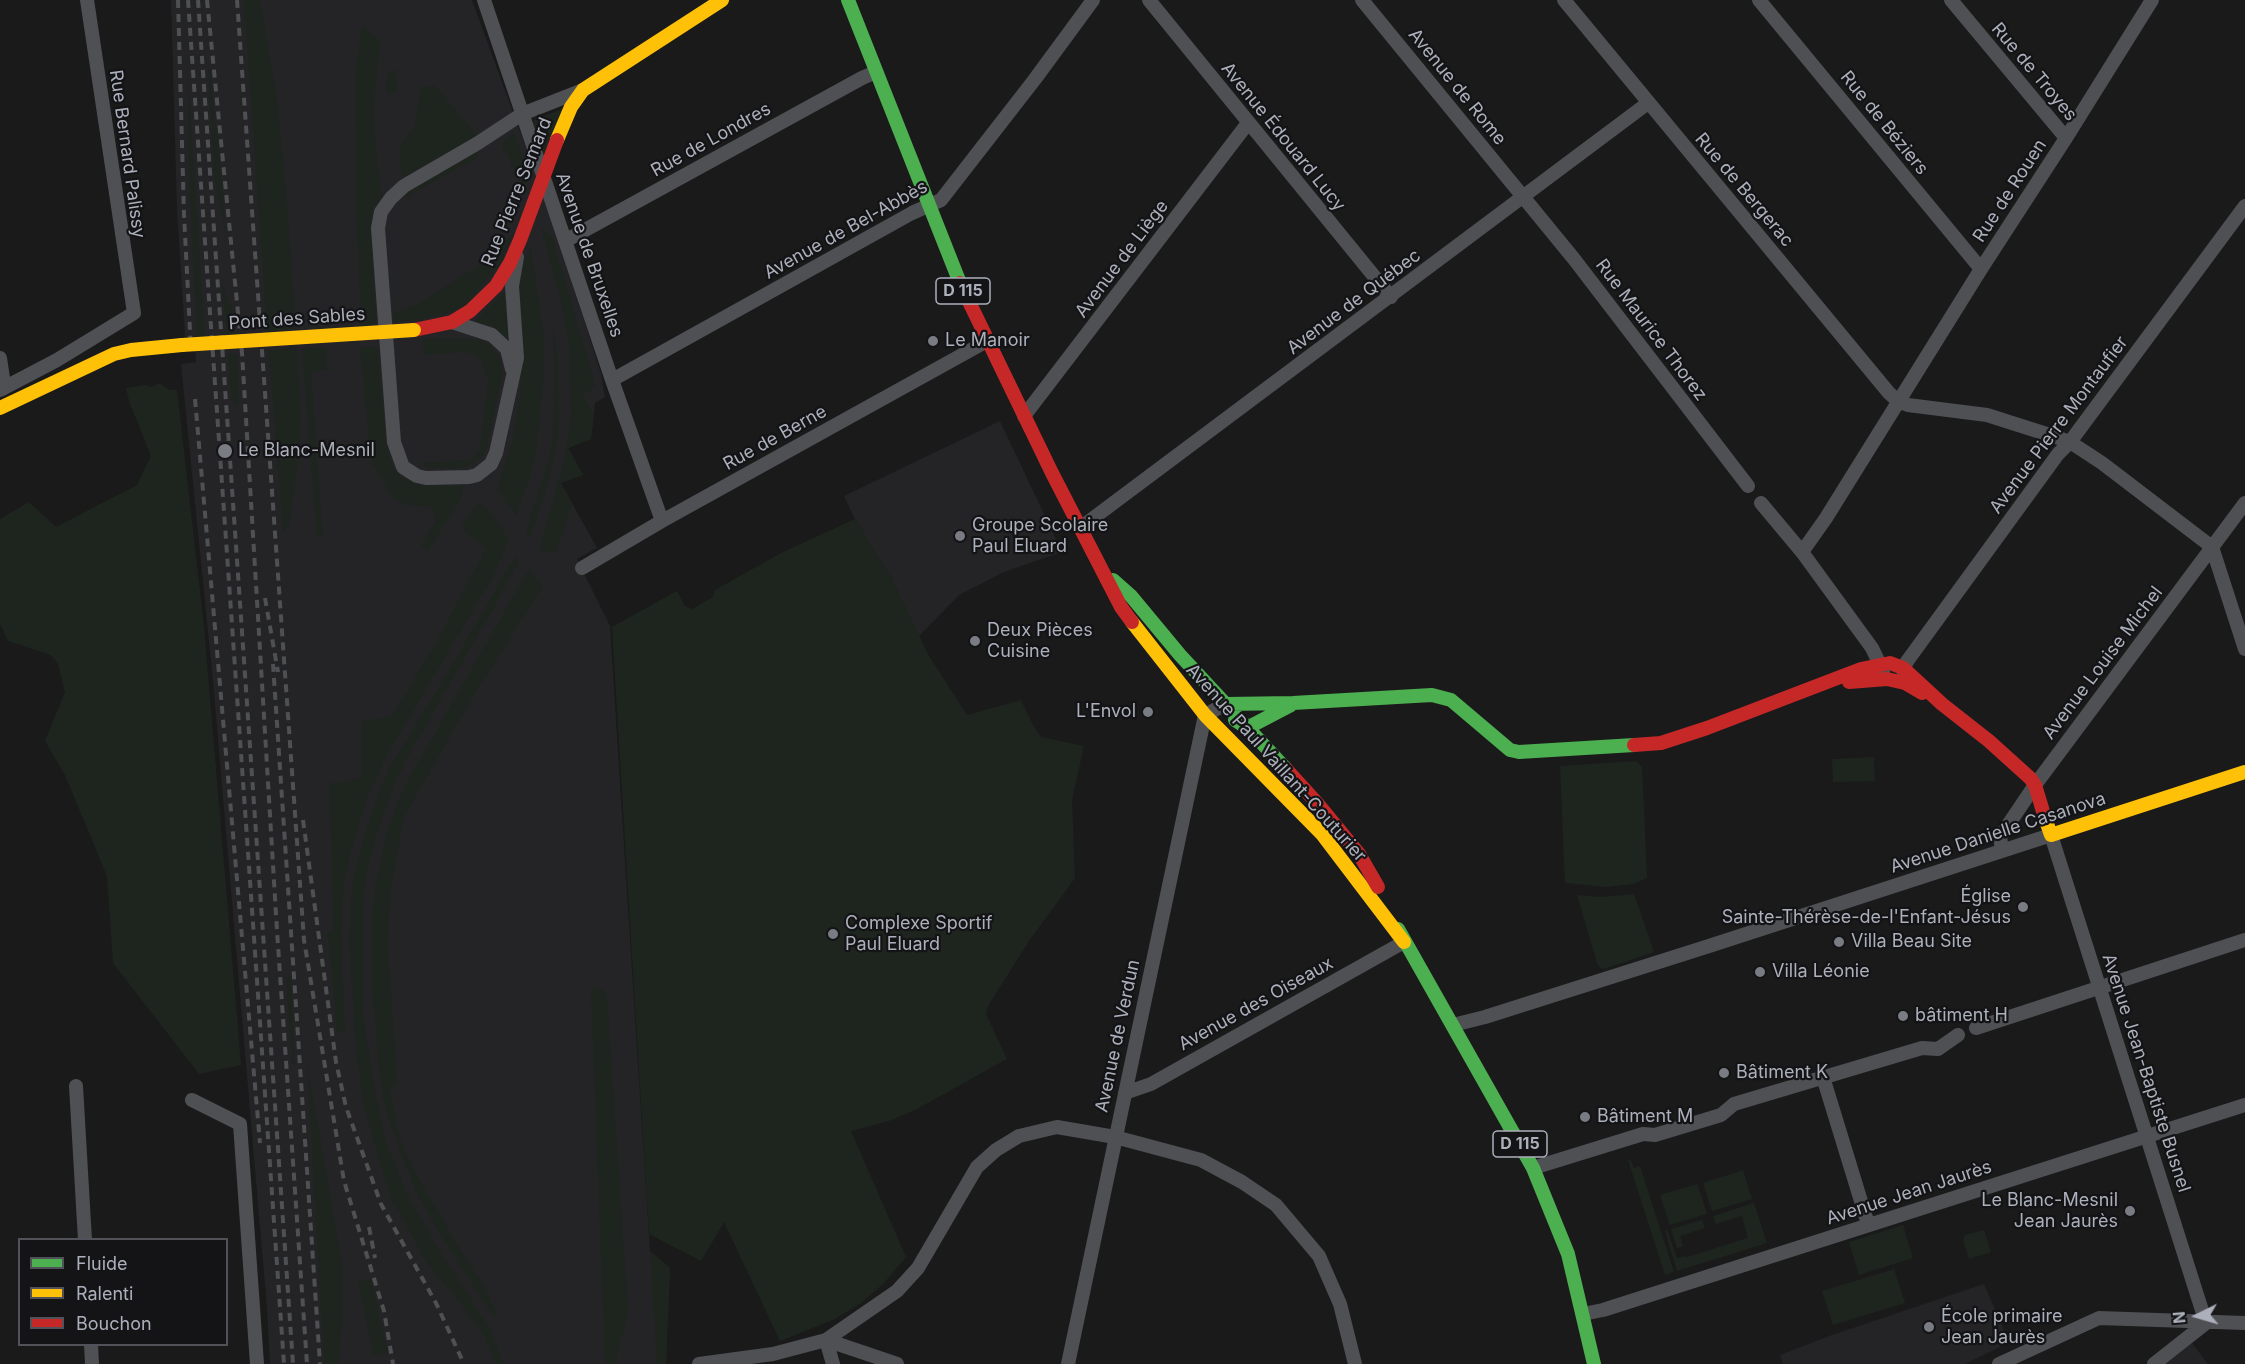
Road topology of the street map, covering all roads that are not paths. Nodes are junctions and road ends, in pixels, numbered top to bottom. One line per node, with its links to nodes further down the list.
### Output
1 (87, 0): 32 (street, Rue Bernard Palissy)
2 (484, 0): 15 (street, Avenue de Bruxelles)
3 (722, 0): 13 (main road, Rue Pierre Semard)
4 (848, 0): 12 (main road, Avenue Paul Vaillant-Couturier / D 115)
5 (1093, 0): 21 (street, Avenue de Bel-Abbès)
6 (1149, 0): 16 (street, Avenue Édouard Lucy)
7 (1362, 0): 19 (street, Avenue de Rome)
8 (1564, 0): 14 (street, Rue de Bergerac)
9 (1759, 0): 24 (street, Rue de Béziers)
10 (1951, 0): 17 (street, Rue de Troyes)
11 (2149, 2): 17 (street, Rue de Rouen)
12 (876, 72): 21 (main road, Avenue Paul Vaillant-Couturier / D 115); 23 (street, Rue de Londres)
13 (583, 90): 15 (street, Rue Pierre Semard); 18 (main road, Rue Pierre Semard)
14 (1648, 103): 19 (street, Avenue de Québec); 33 (street, Rue de Bergerac)
15 (522, 114): 18 (street, Avenue de Bruxelles); 30 (street, Rue Pierre Semard)
16 (1248, 123): 25 (street, Avenue Édouard Lucy); 35 (street, Avenue de Liège)
17 (2066, 138): 24 (street, Rue de Rouen)
18 (543, 179): 22 (main road, Rue Pierre Semard); 23 (street, Avenue de Bruxelles)
19 (1524, 197): 25 (street, Avenue de Québec); 37 (street, Rue Maurice Thorez)
20 (2245, 206): 36 (street, Avenue Pierre Montaufier)
21 (927, 207): 28 (main road, Avenue Paul Vaillant-Couturier / D 115); 31 (street, Avenue de Bel-Abbès)
22 (520, 240): 26 (main road, Rue Pierre Semard); 30 (street, Rue Pierre Semard)
23 (565, 241): 31 (street, Avenue de Bruxelles)
24 (1981, 269): 33 (street, Rue de Rouen)
25 (1391, 297): 41 (street, Avenue de Québec)
26 (452, 322): 27 (main road, Rue Pierre Semard); 30 (street)
27 (414, 330): 34 (main road, Pont des Sables, bridge)
28 (987, 341): 35 (main road, Avenue Paul Vaillant-Couturier / D 115); 40 (street, Rue de Berne)
29 (0, 358): 32 (street)
30 (513, 377)
31 (612, 380): 40 (street, Avenue de Bruxelles)
32 (1, 390)
33 (1898, 401): 36 (street); 43 (street, Rue de Rouen)
34 (0, 408)
35 (1024, 416): 41 (main road, Avenue Paul Vaillant-Couturier / D 115)
36 (2070, 442): 42 (street); 48 (street, Avenue Pierre Montaufier)
37 (1749, 486)
38 (1761, 503): 43 (street)
39 (2245, 503): 42 (street, Avenue Louise Michel)
40 (662, 521): 44 (street, Rue de Berne)
41 (1080, 528): 45 (main road, Avenue Paul Vaillant-Couturier / D 115)
42 (2212, 548): 46 (street); 57 (street, Avenue Louise Michel)
43 (1802, 552): 47 (street)
44 (582, 568)
45 (1104, 572): 54 (main road, Avenue Paul Vaillant-Couturier / D 115); 54 (main road, Avenue Paul Vaillant-Couturier / D 115)
46 (2245, 649)
47 (1880, 663): 48 (main road); 49 (street); 51 (main road)
48 (1903, 668): 50 (street); 53 (main road)
49 (1887, 679): 50 (main road); 51 (main road)
50 (1905, 683): 53 (main road)
51 (1812, 689): 52 (main road)
52 (1293, 703): 54 (main road); 55 (main road)
53 (1942, 704): 57 (main road)
54 (1216, 709): 55 (main road, Avenue Paul Vaillant-Couturier / D 115); 61 (main road, Avenue Paul Vaillant-Couturier / D 115); 68 (street, Avenue de Verdun)
55 (1247, 728): 61 (main road, Avenue Paul Vaillant-Couturier / D 115)
56 (2245, 771): 58 (main road, Avenue Danielle Casanova)
57 (2035, 785): 58 (main road); 59 (street, Avenue Louise Michel)
58 (2051, 835): 59 (street, Avenue Danielle Casanova); 62 (street, Avenue Jean-Baptiste Busnel)
59 (2002, 850): 63 (street, Avenue Danielle Casanova)
60 (2245, 940): 62 (street)
61 (1404, 942): 63 (main road, Avenue Paul Vaillant-Couturier / D 115); 68 (street, Avenue des Oiseaux)
62 (2100, 988): 64 (street); 71 (street, Avenue Jean-Baptiste Busnel)
63 (1453, 1025): 73 (main road, Avenue Paul Vaillant-Couturier / D 115)
64 (1976, 1028)
65 (1958, 1035): 66 (street)
66 (1823, 1077): 73 (street); 74 (street)
67 (76, 1086): 75 (street)
68 (1125, 1093): 72 (street, Avenue de Verdun)
69 (192, 1100): 82 (street)
70 (2245, 1105): 71 (street, Avenue Jean Jaurès)
71 (2146, 1136): 74 (street, Avenue Jean Jaurès); 77 (street, Avenue Jean-Baptiste Busnel)
72 (1115, 1137): 79 (street); 86 (street, Avenue de Verdun); 87 (street)
73 (1533, 1168): 76 (main road, Avenue Paul Vaillant-Couturier / D 115)
74 (1869, 1224): 76 (street, Avenue Jean Jaurès)
75 (85, 1238)
76 (1583, 1314): 88 (main road, Avenue Paul Vaillant-Couturier / D 115)
77 (2206, 1323): 78 (street); 89 (street); 90 (street)
78 (2245, 1323)
79 (826, 1340): 83 (street); 84 (street); 85 (street)
80 (91, 1346): 81 (street)
81 (92, 1364)
82 (256, 1364)
83 (699, 1364)
84 (833, 1364)
85 (897, 1364)
86 (1068, 1364)
87 (1355, 1364)
88 (1594, 1364)
89 (2000, 1364)
90 (2154, 1364)

